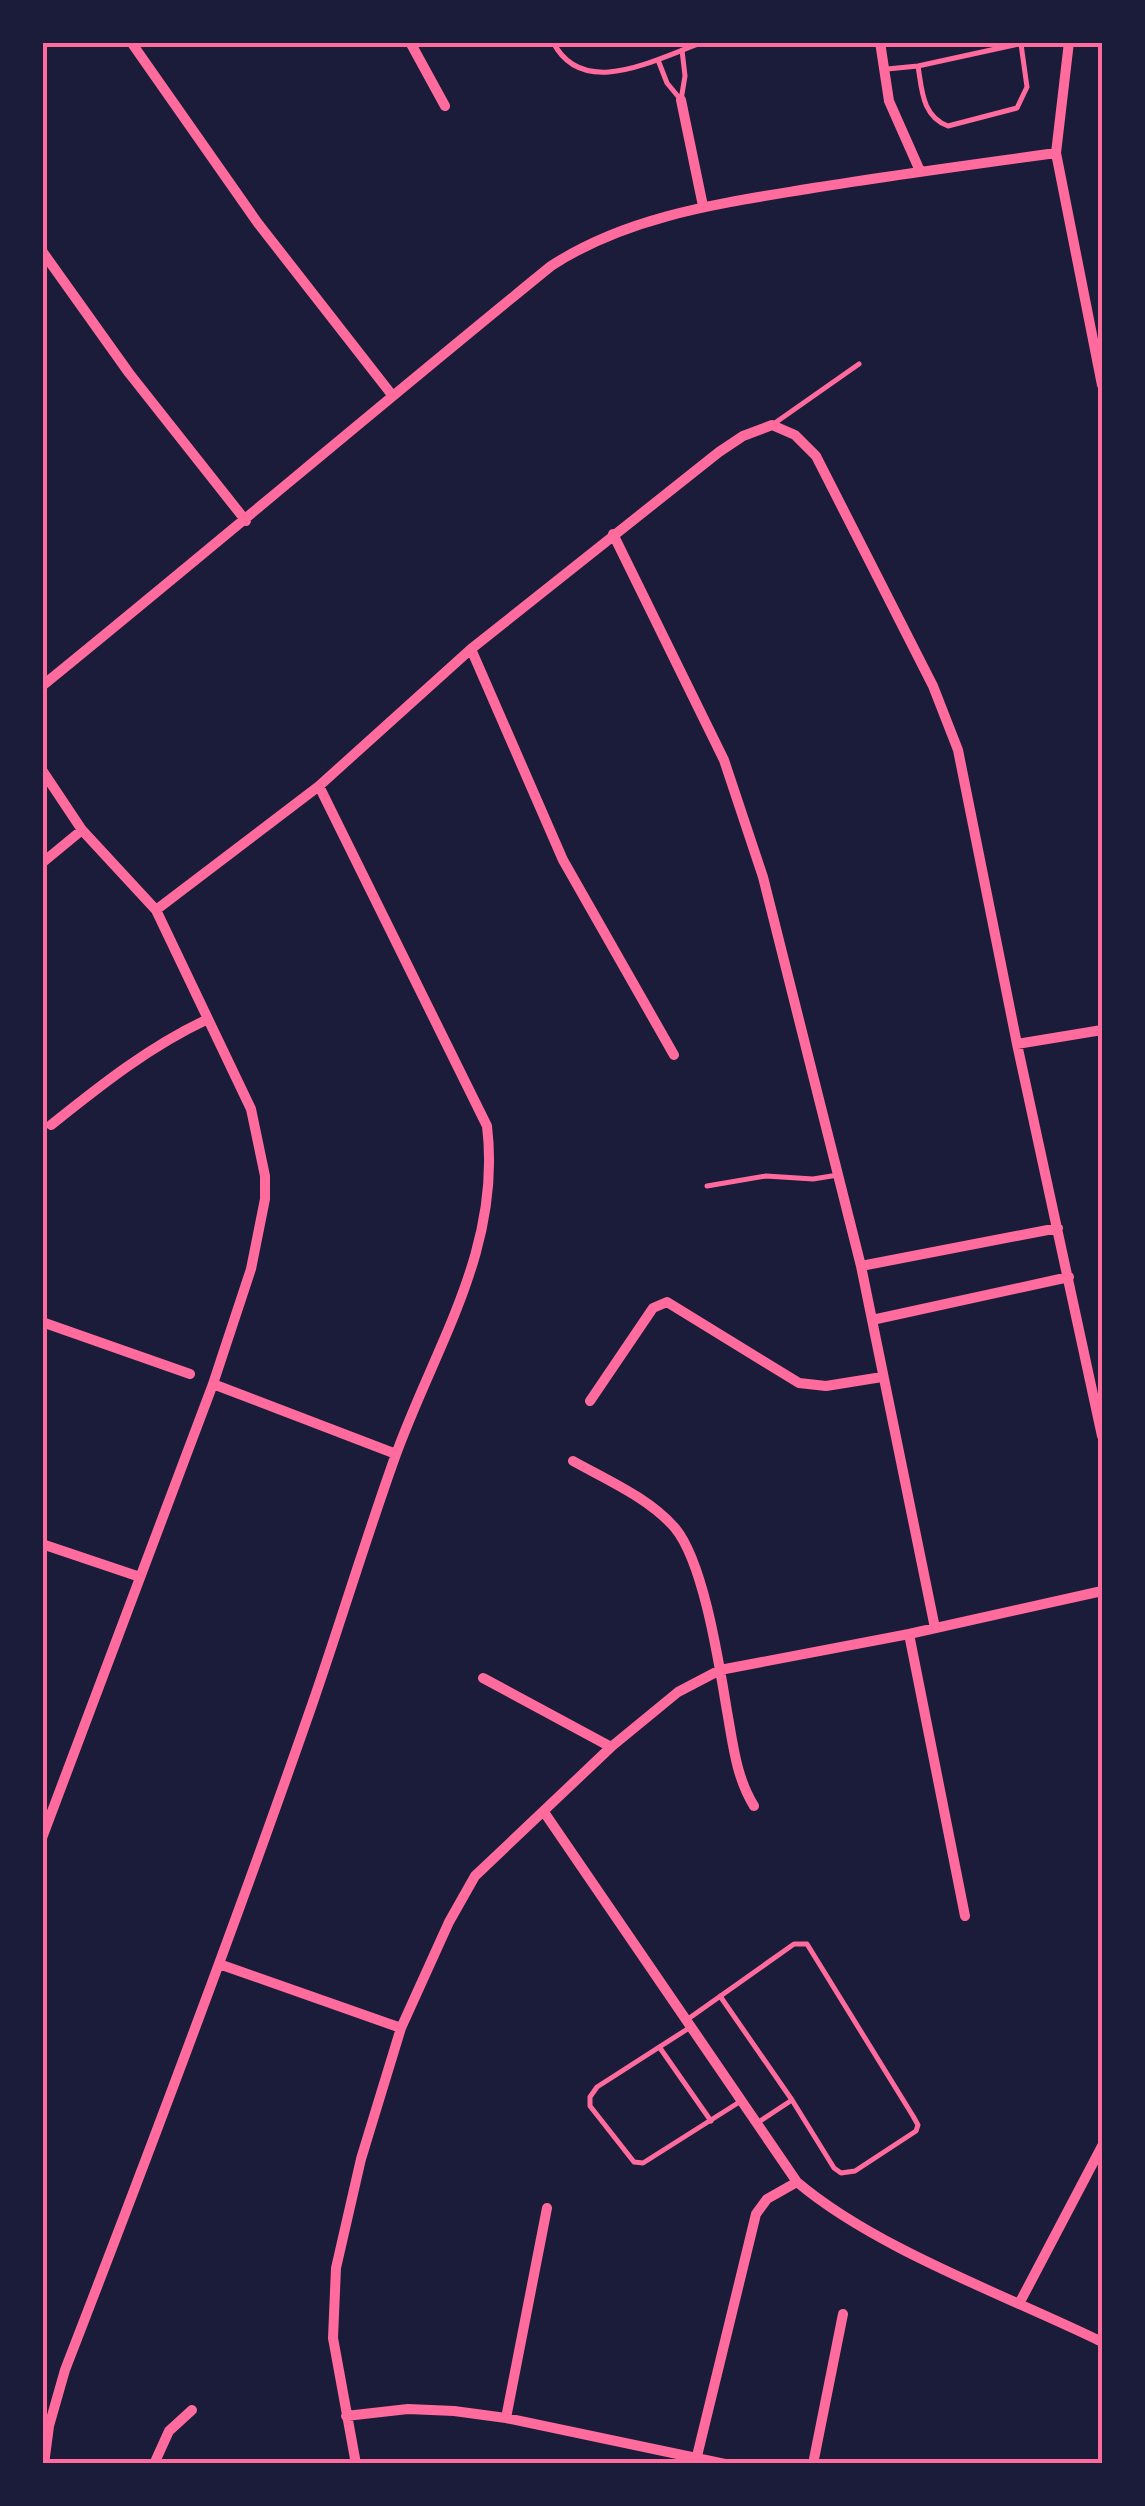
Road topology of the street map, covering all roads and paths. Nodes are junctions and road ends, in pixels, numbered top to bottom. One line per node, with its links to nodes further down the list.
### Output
1 (131, 42): 22 (street)
2 (410, 42): 13 (street)
3 (553, 42): 9 (lane)
4 (704, 42): 8 (lane)
5 (880, 42): 11 (street)
6 (1069, 42): 14 (street)
7 (1025, 43): 10 (lane); 10 (lane)
8 (682, 50): 9 (lane); 12 (lane)
9 (657, 59): 12 (lane)
10 (918, 66): 11 (lane)
11 (884, 70): 15 (street)
12 (681, 100): 16 (street)
13 (444, 106)
14 (1056, 153): 15 (street); 19 (street)
15 (920, 171): 16 (street)
16 (703, 206): 22 (street)
17 (42, 250): 24 (street)
18 (1102, 318): 19 (street)
19 (1090, 322): 21 (street)
20 (860, 364): 23 (lane)
21 (1102, 386)
22 (392, 395): 24 (street)
23 (772, 426): 25 (street); 35 (street)
24 (246, 521): 27 (street)
25 (612, 534): 26 (street); 38 (street)
26 (470, 649): 29 (street); 36 (street)
27 (42, 686)
28 (42, 770): 30 (street)
29 (319, 786): 32 (street); 50 (street)
30 (82, 830): 31 (street); 32 (street)
31 (42, 862)
32 (156, 910): 33 (street)
33 (208, 1019): 37 (street); 47 (street)
34 (1102, 1030): 35 (street)
35 (1017, 1044): 40 (street)
36 (674, 1055)
37 (51, 1124)
38 (838, 1175): 39 (lane); 41 (street)
39 (707, 1186)
40 (1058, 1228): 41 (street); 42 (street)
41 (861, 1266): 43 (street)
42 (1068, 1277): 43 (street); 49 (street)
43 (872, 1320): 46 (street)
44 (42, 1322): 45 (street)
45 (190, 1374)
46 (882, 1377): 48 (street); 55 (street)
47 (214, 1384): 50 (street); 53 (street)
48 (590, 1401)
49 (1102, 1436)
50 (396, 1454): 64 (street)
51 (573, 1461): 57 (street)
52 (42, 1544): 53 (street)
53 (140, 1576): 62 (street)
54 (1102, 1591): 55 (street)
55 (935, 1628): 56 (street)
56 (909, 1634): 57 (street); 63 (street)
57 (720, 1670): 59 (street); 60 (street)
58 (484, 1678): 59 (street)
59 (611, 1747): 61 (street)
60 (754, 1806)
61 (544, 1812): 66 (street); 67 (street)
62 (42, 1838)
63 (965, 1916)
64 (219, 1964): 67 (street); 80 (street)
65 (720, 1996): 66 (lane); 69 (lane); 69 (lane)
66 (688, 2024): 68 (lane); 70 (street)
67 (401, 2028): 82 (street)
68 (660, 2048): 71 (lane); 71 (lane)
69 (792, 2100): 72 (lane)
70 (741, 2101): 71 (lane); 72 (street)
71 (711, 2121)
72 (756, 2124): 74 (street)
73 (1102, 2146): 76 (street)
74 (796, 2182): 76 (street); 84 (street)
75 (548, 2208): 83 (street)
76 (1020, 2302): 78 (street)
77 (843, 2314): 89 (street)
78 (1102, 2342)
79 (42, 2395): 80 (street)
80 (58, 2398): 85 (street)
81 (192, 2410): 86 (street)
82 (346, 2416): 83 (street); 87 (street)
83 (506, 2418): 84 (street)
84 (697, 2456): 88 (street)
85 (44, 2464)
86 (154, 2464)
87 (356, 2464)
88 (724, 2464)
89 (813, 2464)

